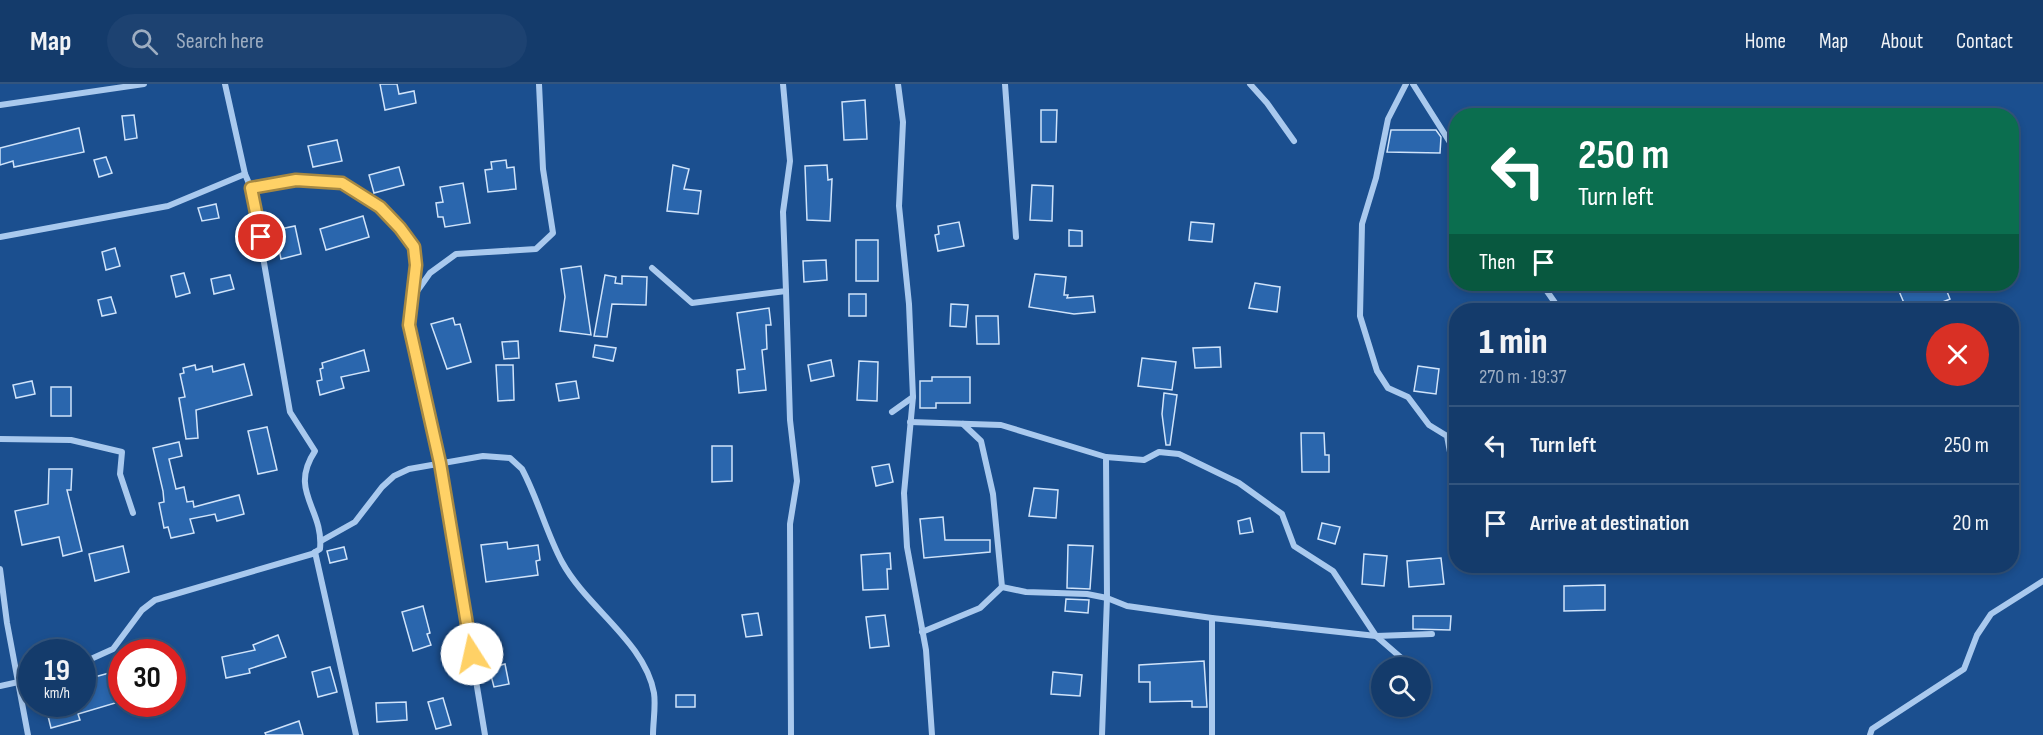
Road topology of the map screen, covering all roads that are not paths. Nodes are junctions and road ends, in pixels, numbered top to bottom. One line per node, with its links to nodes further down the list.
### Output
1 (144, 84): 10 (street)
2 (225, 84): 13 (street)
3 (539, 84): 19 (street)
4 (783, 84): 18 (street)
5 (898, 84): 20 (street)
6 (1005, 84): 16 (street)
7 (1250, 84): 11 (street)
8 (1406, 84): 25 (street)
9 (1413, 84): 12 (street)
10 (0, 105)
11 (1294, 141)
12 (1449, 141)
13 (245, 174): 14 (street); 15 (street)
14 (251, 188): 19 (street); 29 (street)
15 (0, 237)
16 (1016, 237)
17 (652, 268): 18 (street)
18 (786, 291): 47 (street)
19 (411, 306): 27 (street)
20 (913, 397): 21 (street); 22 (street)
21 (892, 412)
22 (910, 422): 23 (street); 36 (street)
23 (963, 424): 26 (street); 33 (street)
24 (0, 440): 28 (street)
25 (1449, 447)
26 (1106, 457): 34 (street); 38 (street)
27 (440, 463): 29 (street); 45 (street); 46 (street)
28 (133, 513)
29 (321, 541): 30 (street)
30 (315, 552): 39 (street); 44 (street)
31 (0, 569): 41 (street)
32 (2043, 581): 51 (street)
33 (1002, 587): 34 (street); 36 (street)
34 (1107, 598): 35 (street); 49 (street)
35 (1212, 618): 38 (street); 50 (street)
36 (922, 632): 48 (street)
37 (1431, 634): 38 (street)
38 (1376, 636): 40 (street)
39 (96, 657)
40 (1400, 657)
41 (17, 682): 42 (street); 43 (street)
42 (0, 686)
43 (28, 735)
44 (356, 735)
45 (485, 735)
46 (653, 735)
47 (791, 735)
48 (932, 735)
49 (1102, 735)
50 (1212, 735)
51 (1870, 735)

